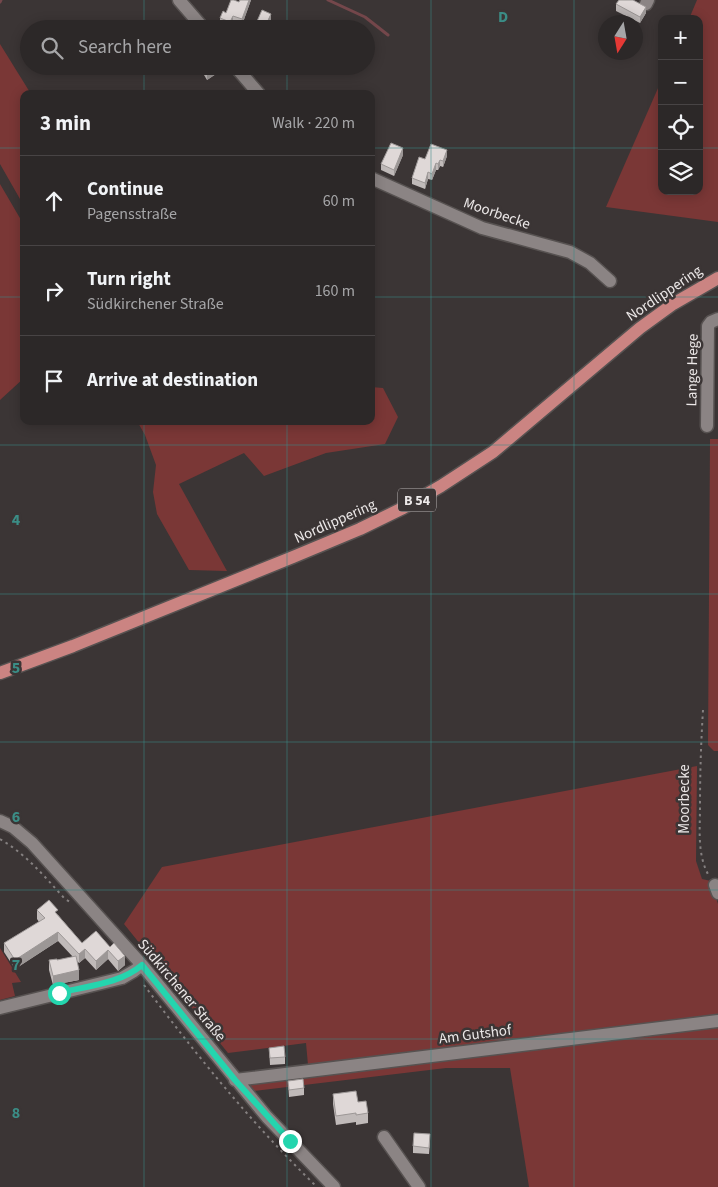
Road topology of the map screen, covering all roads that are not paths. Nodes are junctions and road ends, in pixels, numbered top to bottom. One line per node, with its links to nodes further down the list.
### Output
1 (179, 0): 2 (street)
2 (196, 20)
3 (243, 75): 4 (street)
4 (256, 90)
5 (375, 180): 7 (street, Moorbecke)
6 (718, 278): 10 (main road, Nordlippering / B 54)
7 (610, 281)
8 (718, 319): 9 (street, Lange Hege)
9 (707, 426)
10 (0, 673)
11 (0, 821): 12 (street, Südkirchener Straße)
12 (138, 968): 13 (street); 15 (street, Südkirchener Straße)
13 (0, 1008)
14 (718, 1021): 15 (street, Am Gutshof)
15 (235, 1080): 17 (street, Südkirchener Straße)
16 (384, 1137): 18 (street)
17 (334, 1187)
18 (419, 1187)

